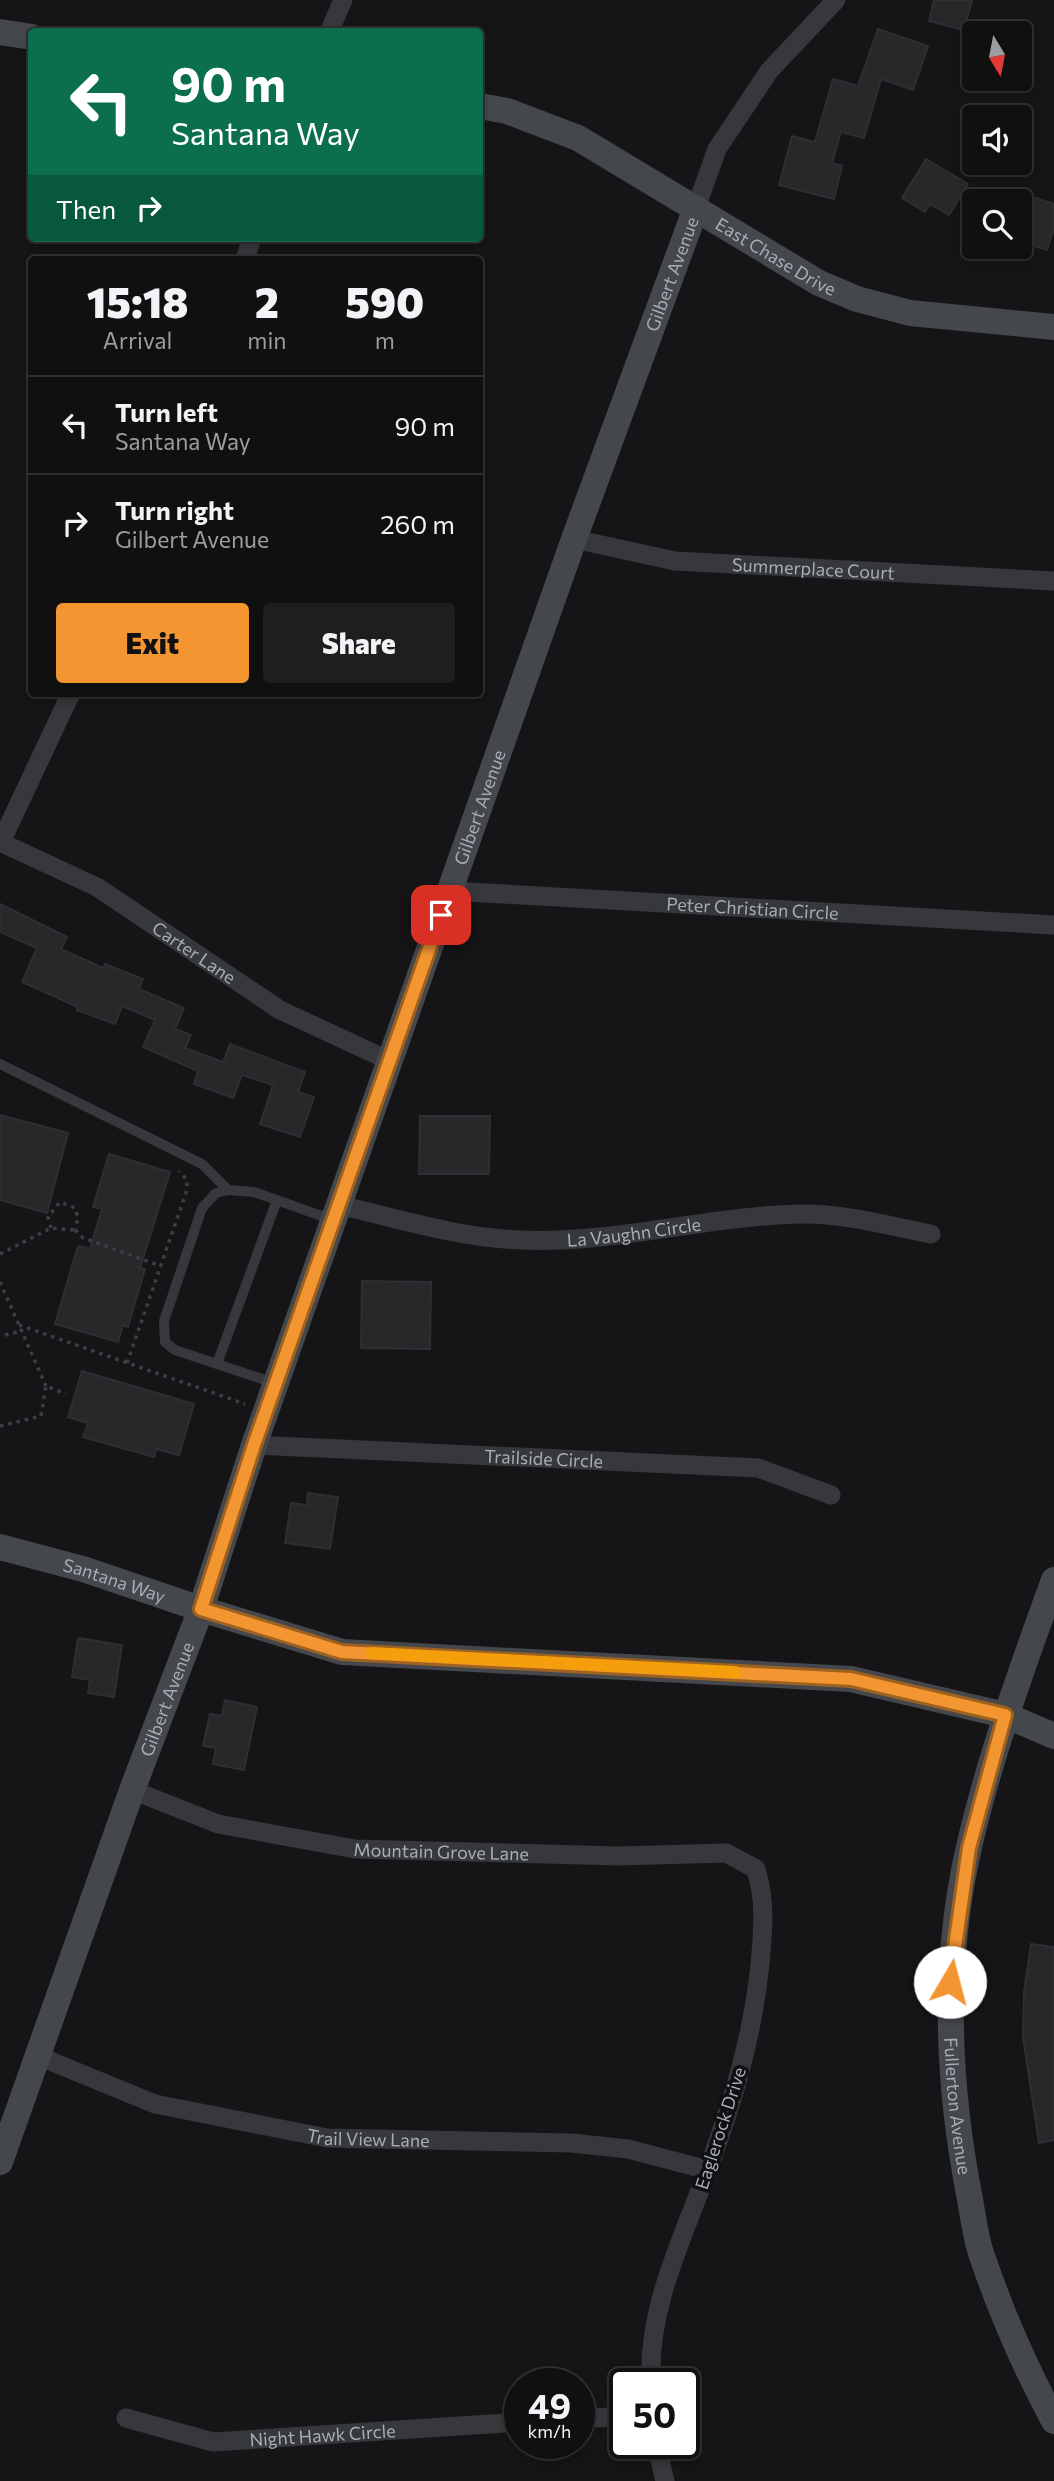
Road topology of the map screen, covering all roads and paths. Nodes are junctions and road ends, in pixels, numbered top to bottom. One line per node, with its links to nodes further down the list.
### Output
1 (342, 0): 3 (street)
2 (836, 0): 7 (street, Gilbert Avenue)
3 (331, 28)
4 (0, 32): 5 (street)
5 (28, 36)
6 (483, 107): 7 (street, East Chase Drive)
7 (696, 208): 8 (street, East Chase Drive); 9 (street, Gilbert Avenue)
8 (1054, 327)
9 (574, 539): 10 (street, Summerplace Court); 13 (street, Gilbert Avenue)
10 (1054, 581)
11 (69, 697): 12 (street)
12 (0, 842): 15 (street, Carter Lane)
13 (450, 891): 14 (street, Peter Christian Circle); 15 (street, Gilbert Avenue)
14 (1054, 925)
15 (390, 1061): 20 (street, Gilbert Avenue)
16 (0, 1064): 18 (lane)
17 (170, 1167): 25 (path)
18 (228, 1190): 19 (lane); 31 (lane)
19 (277, 1200): 20 (lane); 31 (lane)
20 (336, 1213): 23 (street, La Vaughn Circle); 32 (street, Gilbert Avenue)
21 (51, 1228): 22 (path); 22 (path); 24 (path)
22 (75, 1230): 25 (path)
23 (931, 1234)
24 (0, 1254)
25 (161, 1266): 30 (path)
26 (0, 1282): 27 (path)
27 (19, 1325): 28 (path); 30 (path)
28 (22, 1331): 29 (path); 33 (path)
29 (5, 1335)
30 (127, 1363): 35 (path)
31 (217, 1364): 32 (lane)
32 (276, 1384): 35 (street, Gilbert Avenue)
33 (47, 1386): 34 (path); 36 (path)
34 (66, 1394)
35 (266, 1412): 37 (street, Gilbert Avenue)
36 (0, 1426)
37 (254, 1445): 38 (street, Trailside Circle); 41 (street, Gilbert Avenue)
38 (831, 1496)
39 (0, 1547): 41 (street, Santana Way)
40 (1054, 1580): 42 (street, Fullerton Avenue)
41 (201, 1609): 42 (street, Santana Way); 44 (street, Gilbert Avenue)
42 (1005, 1715): 43 (street, Santana Way); 51 (street, Fullerton Avenue)
43 (1054, 1736)
44 (132, 1790): 45 (street, Mountain Grove Lane); 46 (street, Gilbert Avenue)
45 (756, 1869): 48 (street, Eaglerock Drive)
46 (38, 2056): 47 (street, Gilbert Avenue); 48 (street, Trail View Lane)
47 (0, 2162)
48 (708, 2170): 49 (street, Eaglerock Drive)
49 (650, 2368)
50 (126, 2418): 52 (street, Night Hawk Circle)
51 (1054, 2421)
52 (504, 2423)
53 (660, 2459): 54 (street)
54 (666, 2481)

